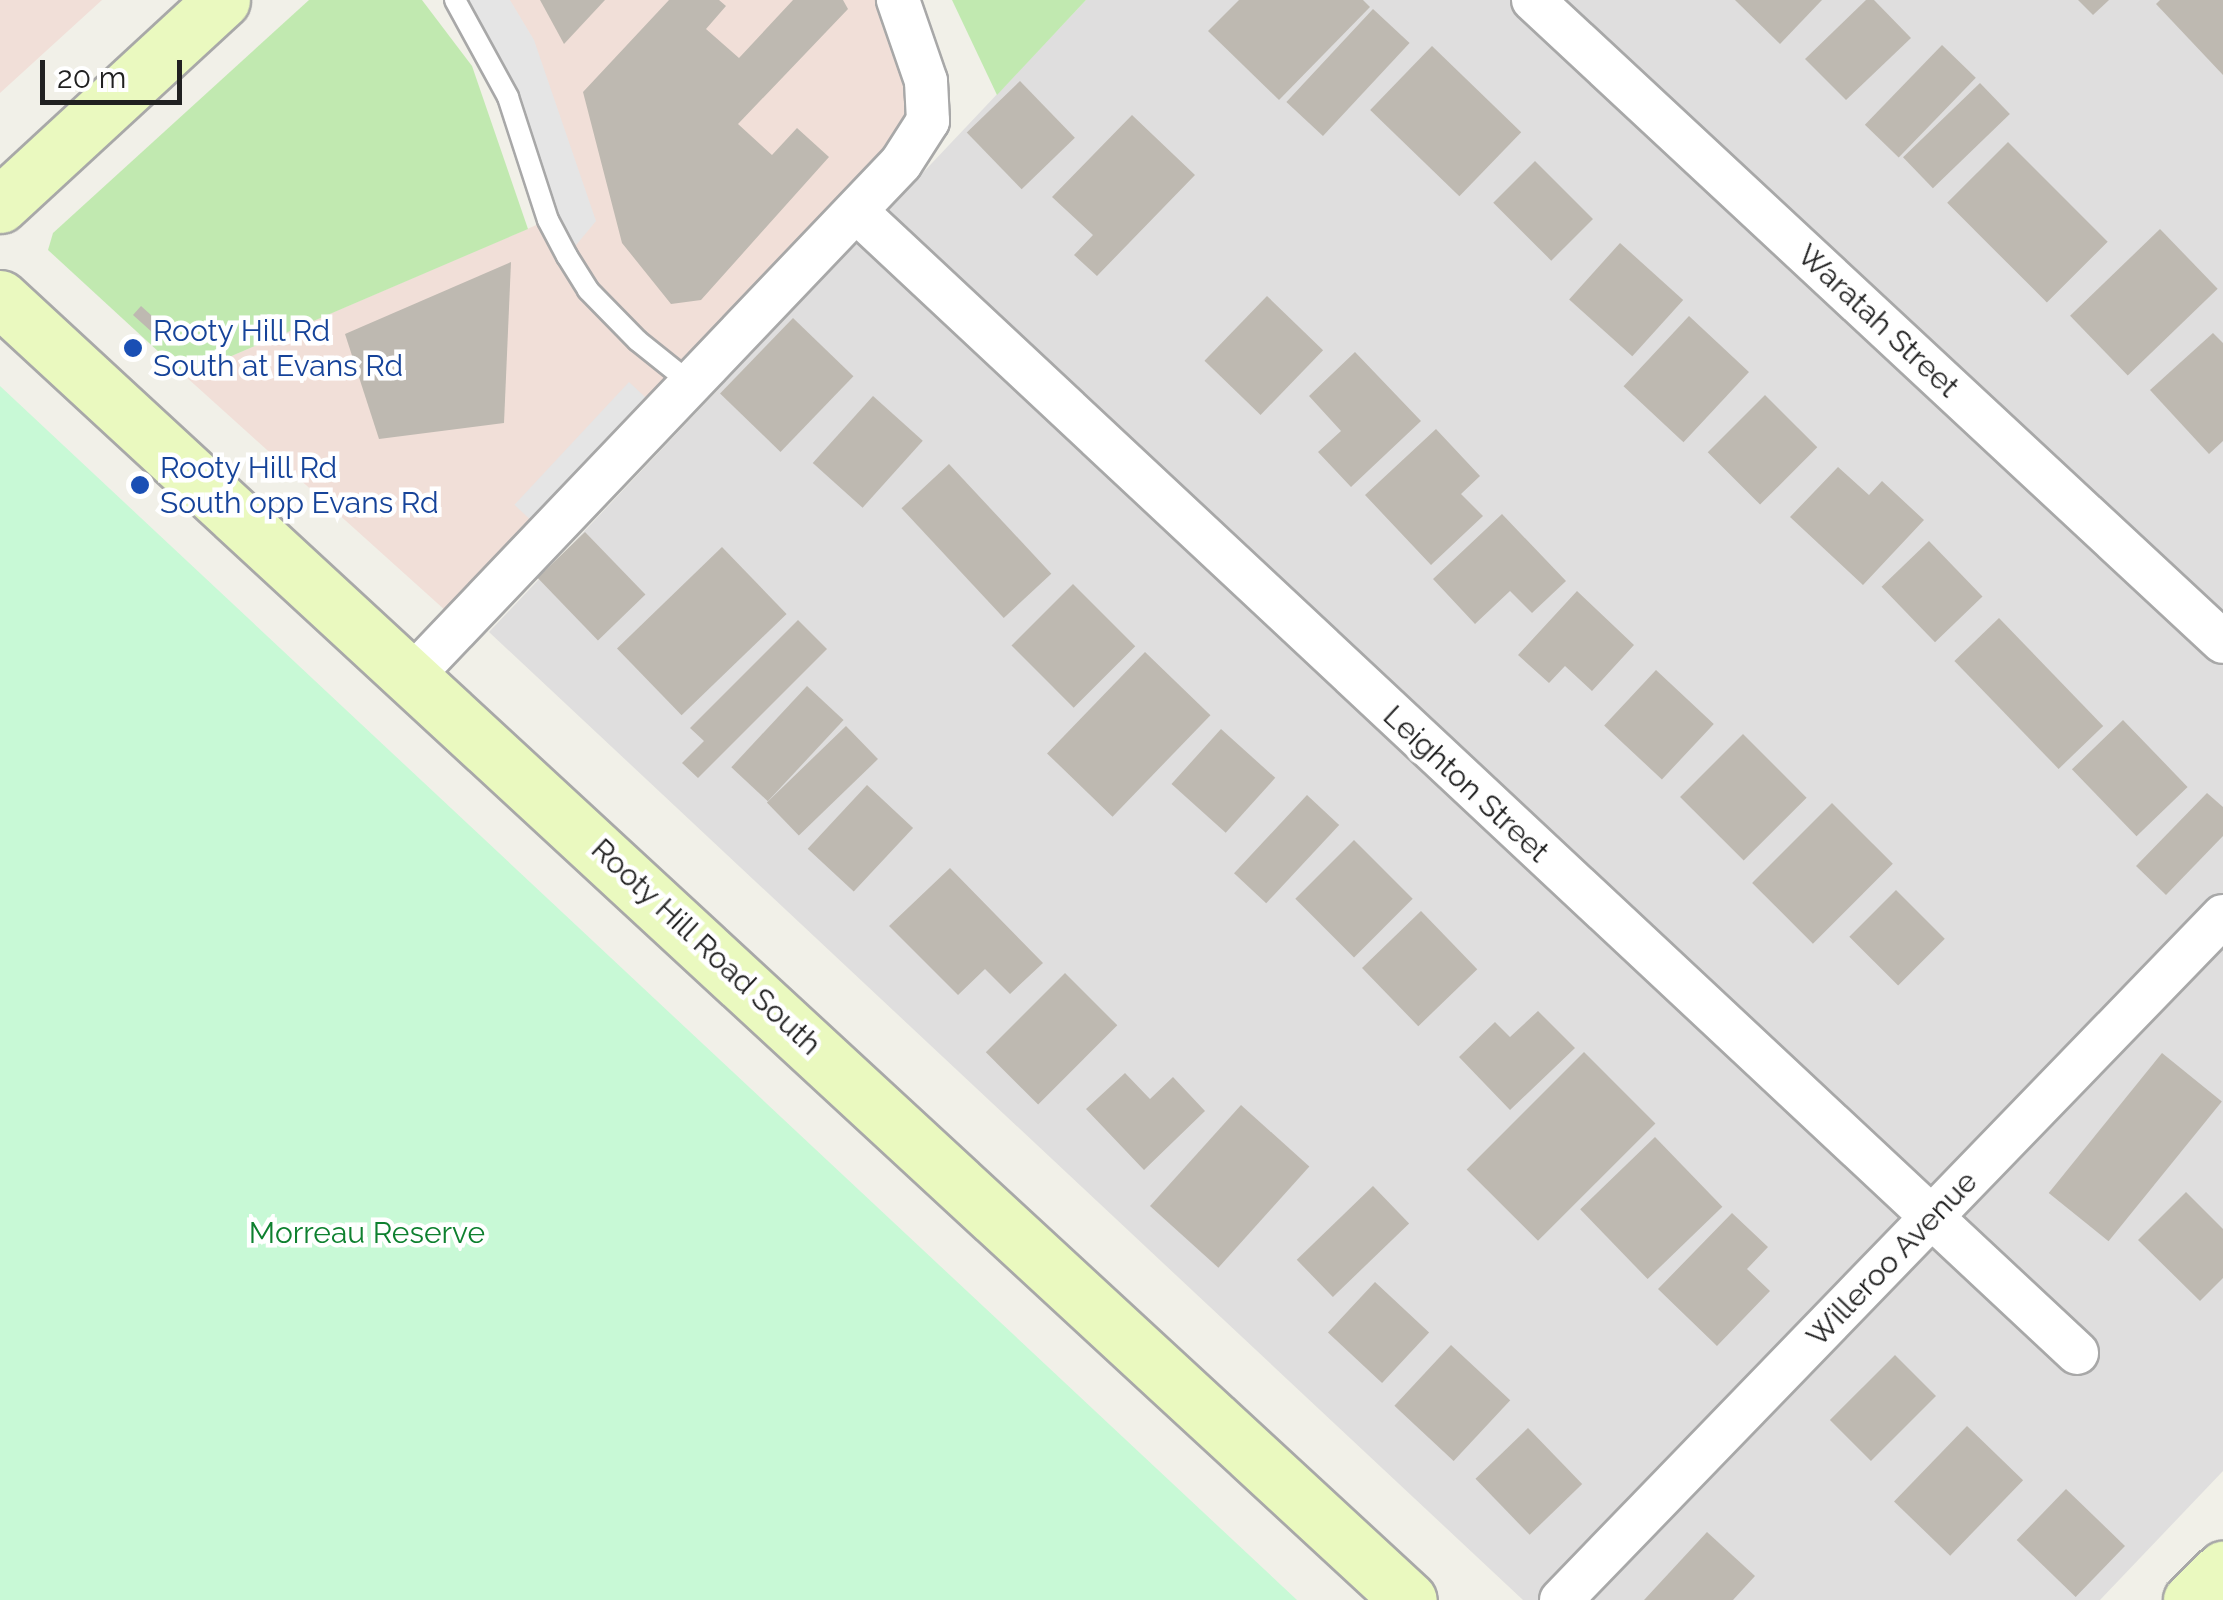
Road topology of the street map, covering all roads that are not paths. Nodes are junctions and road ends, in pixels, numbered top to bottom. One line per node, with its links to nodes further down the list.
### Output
1 (222, 0): 5 (main road)
2 (455, 0): 8 (lane)
3 (898, 0): 6 (street)
4 (1533, 0): 9 (street, Waratah Street)
5 (0, 204)
6 (858, 213): 8 (street); 12 (street, Leighton Street)
7 (0, 298): 10 (main road, Rooty Hill Road South)
8 (693, 386): 10 (street)
9 (2223, 642)
10 (414, 675): 15 (main road, Rooty Hill Road South)
11 (2223, 916): 12 (street, Willeroo Avenue)
12 (1930, 1220): 13 (street, Leighton Street); 16 (street, Willeroo Avenue)
13 (2077, 1353)
14 (2223, 1569): 17 (main road)
15 (1409, 1600)
16 (1561, 1600)
17 (2191, 1600)

